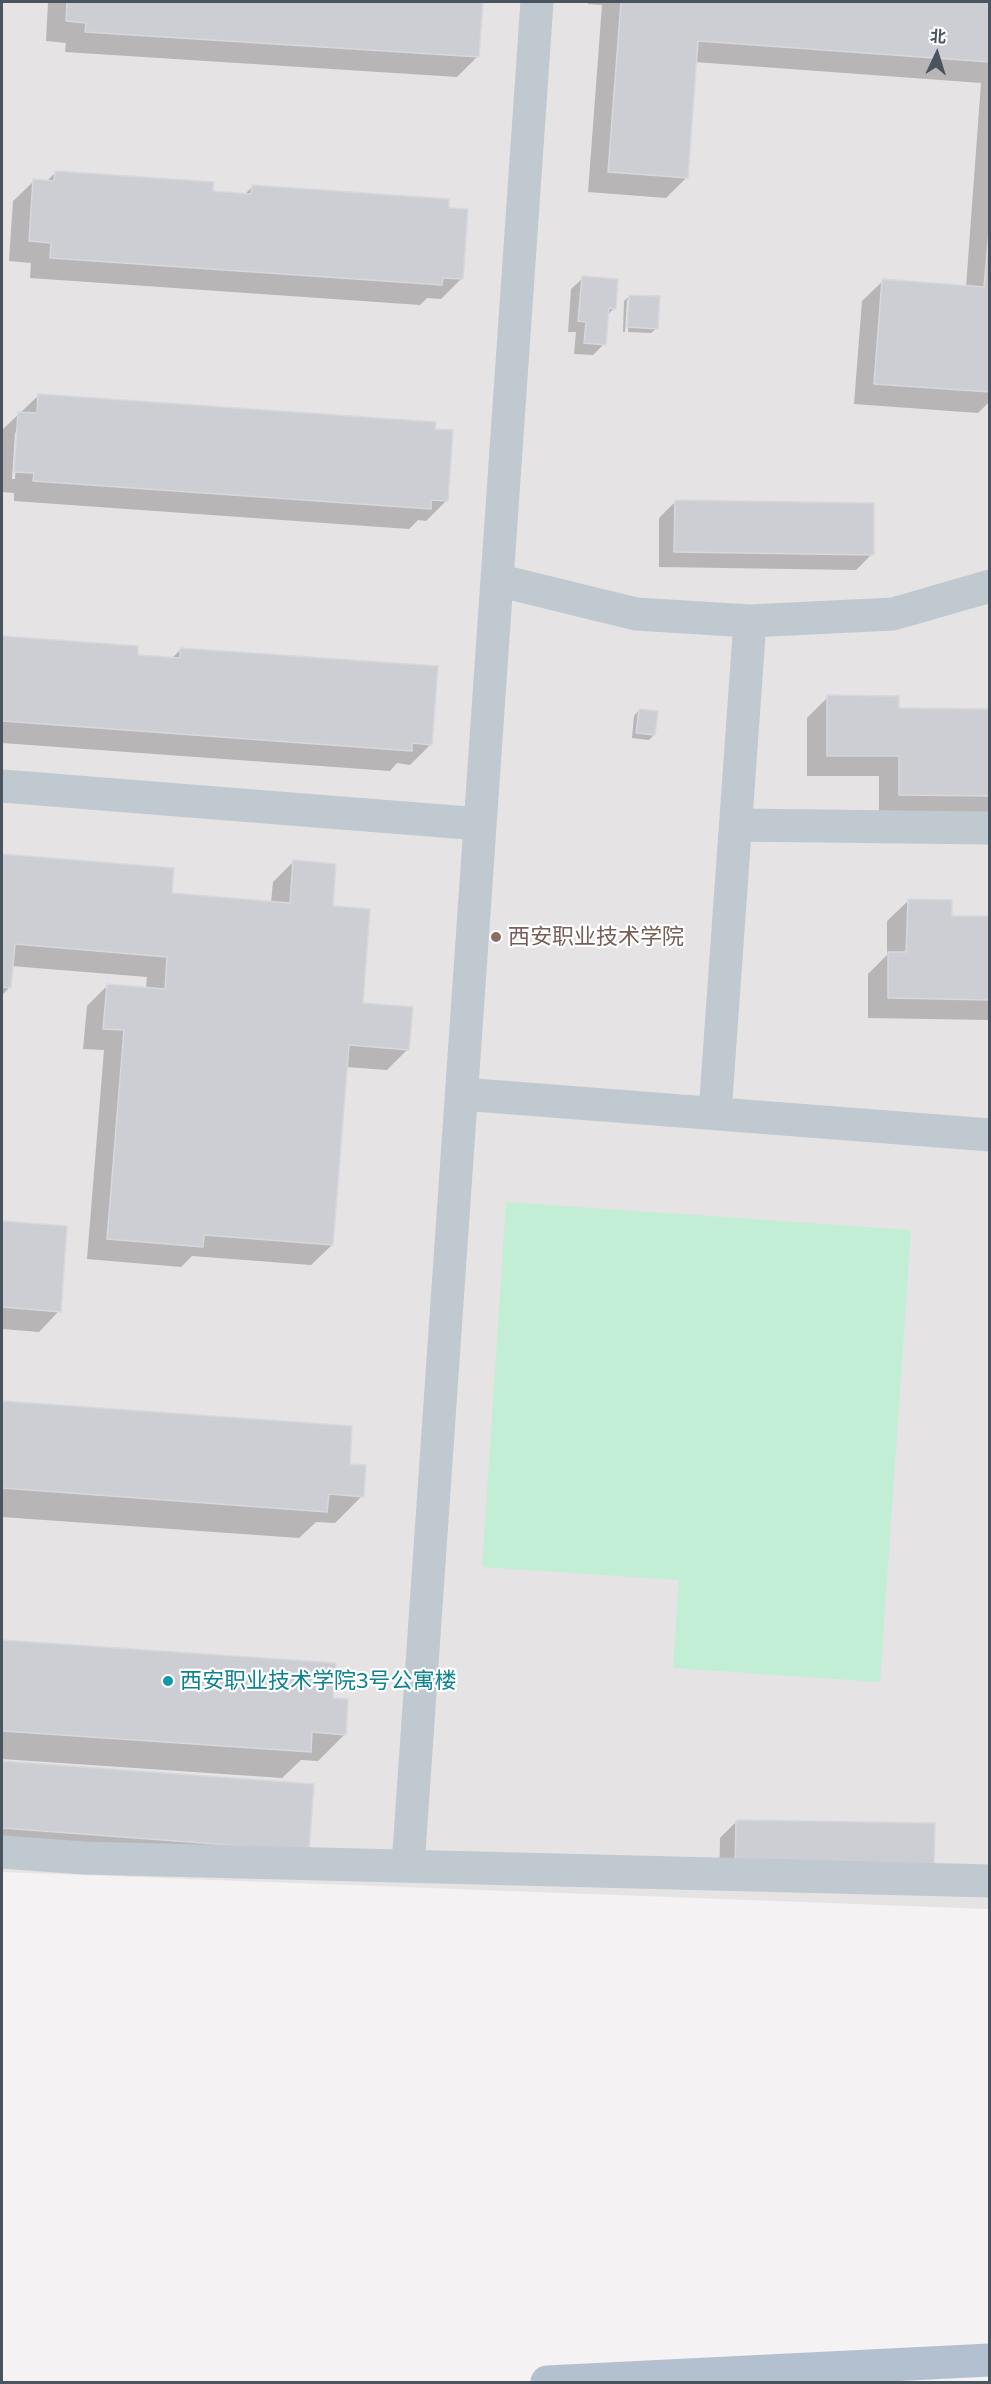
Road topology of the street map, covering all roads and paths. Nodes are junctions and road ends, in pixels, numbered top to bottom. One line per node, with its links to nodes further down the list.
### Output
1 (537, 2): 2 (street)
2 (497, 580): 4 (street); 6 (street)
3 (990, 586): 4 (street)
4 (750, 621): 7 (street)
5 (2, 786): 6 (street)
6 (480, 824): 9 (street)
7 (736, 825): 8 (street); 10 (street)
8 (990, 828)
9 (462, 1094): 10 (street); 13 (street)
10 (715, 1113): 11 (street)
11 (990, 1135)
12 (2, 1852): 13 (street)
13 (408, 1866): 14 (street)
14 (990, 1881)
15 (990, 2360): 16 (main road)
16 (547, 2382)

